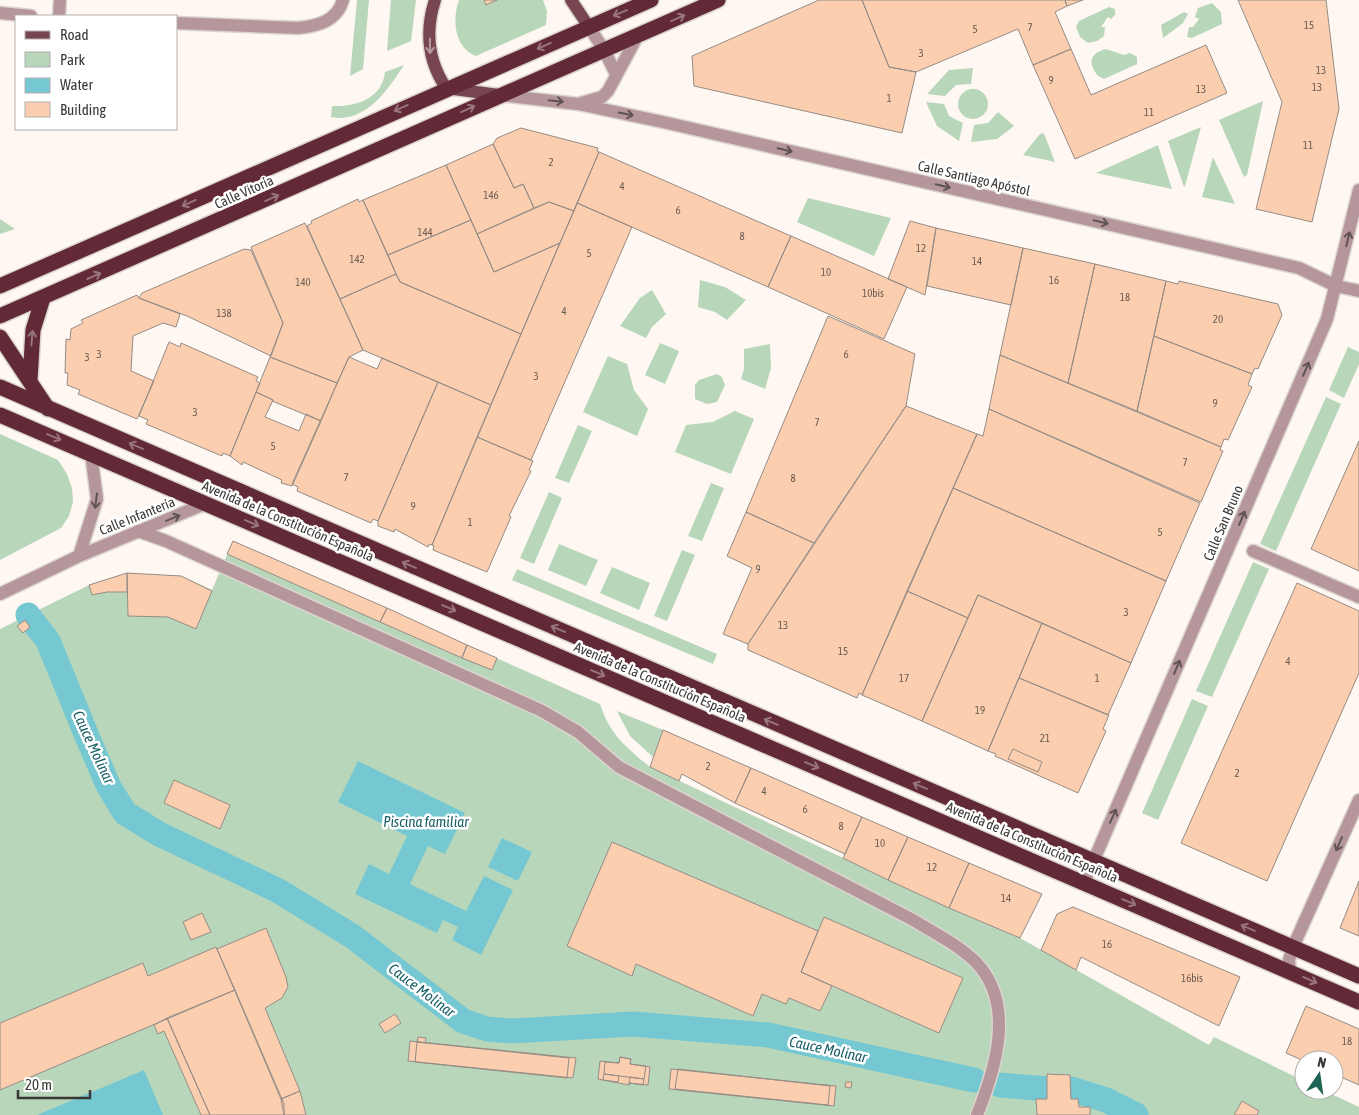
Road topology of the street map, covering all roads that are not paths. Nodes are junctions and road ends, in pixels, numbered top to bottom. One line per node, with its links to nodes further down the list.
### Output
1 (60, 0): 9 (street)
2 (342, 0): 10 (street)
3 (435, 0): 15 (main road, one-way to 15)
4 (571, 0): 11 (main road)
5 (651, 0): 11 (highway, Calle Vitoria, one-way to 11)
6 (718, 0): 12 (highway, Calle Vitoria, one-way to 6)
7 (0, 13): 8 (street)
8 (20, 15)
9 (59, 15)
10 (178, 24)
11 (588, 26): 13 (street); 15 (highway, Calle Vitoria, one-way to 15)
12 (638, 35): 13 (highway, Calle Vitoria); 14 (street, Calle Santiago Apóstol)
13 (604, 50): 14 (street); 16 (highway, Calle Vitoria)
14 (616, 74): 17 (street, Calle Santiago Apóstol)
15 (446, 88): 16 (main road); 20 (highway, Calle Vitoria, one-way to 20)
16 (499, 95): 17 (street, Calle Santiago Apóstol, one-way to 17); 24 (highway, Calle Vitoria, one-way to 16)
17 (578, 104): 22 (street, Calle Santiago Apóstol, one-way to 22)
18 (1359, 190): 22 (street, Calle San Bruno, one-way to 18)
19 (0, 276): 20 (street)
20 (16, 279): 21 (highway, Calle Vitoria)
21 (0, 286)
22 (1336, 286): 23 (street, Calle Santiago Apóstol); 39 (street, Calle San Bruno, one-way to 22)
23 (1359, 291)
24 (43, 298): 25 (highway, Calle Vitoria); 27 (highway, one-way to 24)
25 (0, 316)
26 (0, 337): 27 (highway)
27 (30, 380): 29 (highway)
28 (0, 387): 29 (highway, Avenida de la Constitución Española)
29 (48, 409): 39 (highway, Avenida de la Constitución Española, one-way to 29)
30 (0, 414): 31 (highway, Avenida de la Constitución Española, one-way to 31)
31 (91, 453): 32 (highway, Avenida de la Constitución Española); 35 (street, Calle Infantería, one-way to 35)
32 (207, 503): 33 (street, Calle Infantería, one-way to 32); 40 (highway, Avenida de la Constitución Española, one-way to 40)
33 (138, 531): 35 (street, Calle Infantería); 45 (street)
34 (1253, 551): 37 (street)
35 (79, 556): 36 (street, Calle Infantería)
36 (0, 594)
37 (1359, 598)
38 (1359, 800): 41 (street, one-way to 41)
39 (1094, 861): 40 (street, Calle San Bruno); 41 (highway, Avenida de la Constitución Española, one-way to 39)
40 (1084, 883): 42 (highway, Avenida de la Constitución Española, one-way to 42)
41 (1293, 947): 42 (street); 43 (highway, Avenida de la Constitución Española)
42 (1290, 972): 44 (highway, Avenida de la Constitución Española, one-way to 44)
43 (1359, 976)
44 (1359, 1002)
45 (977, 1115)

